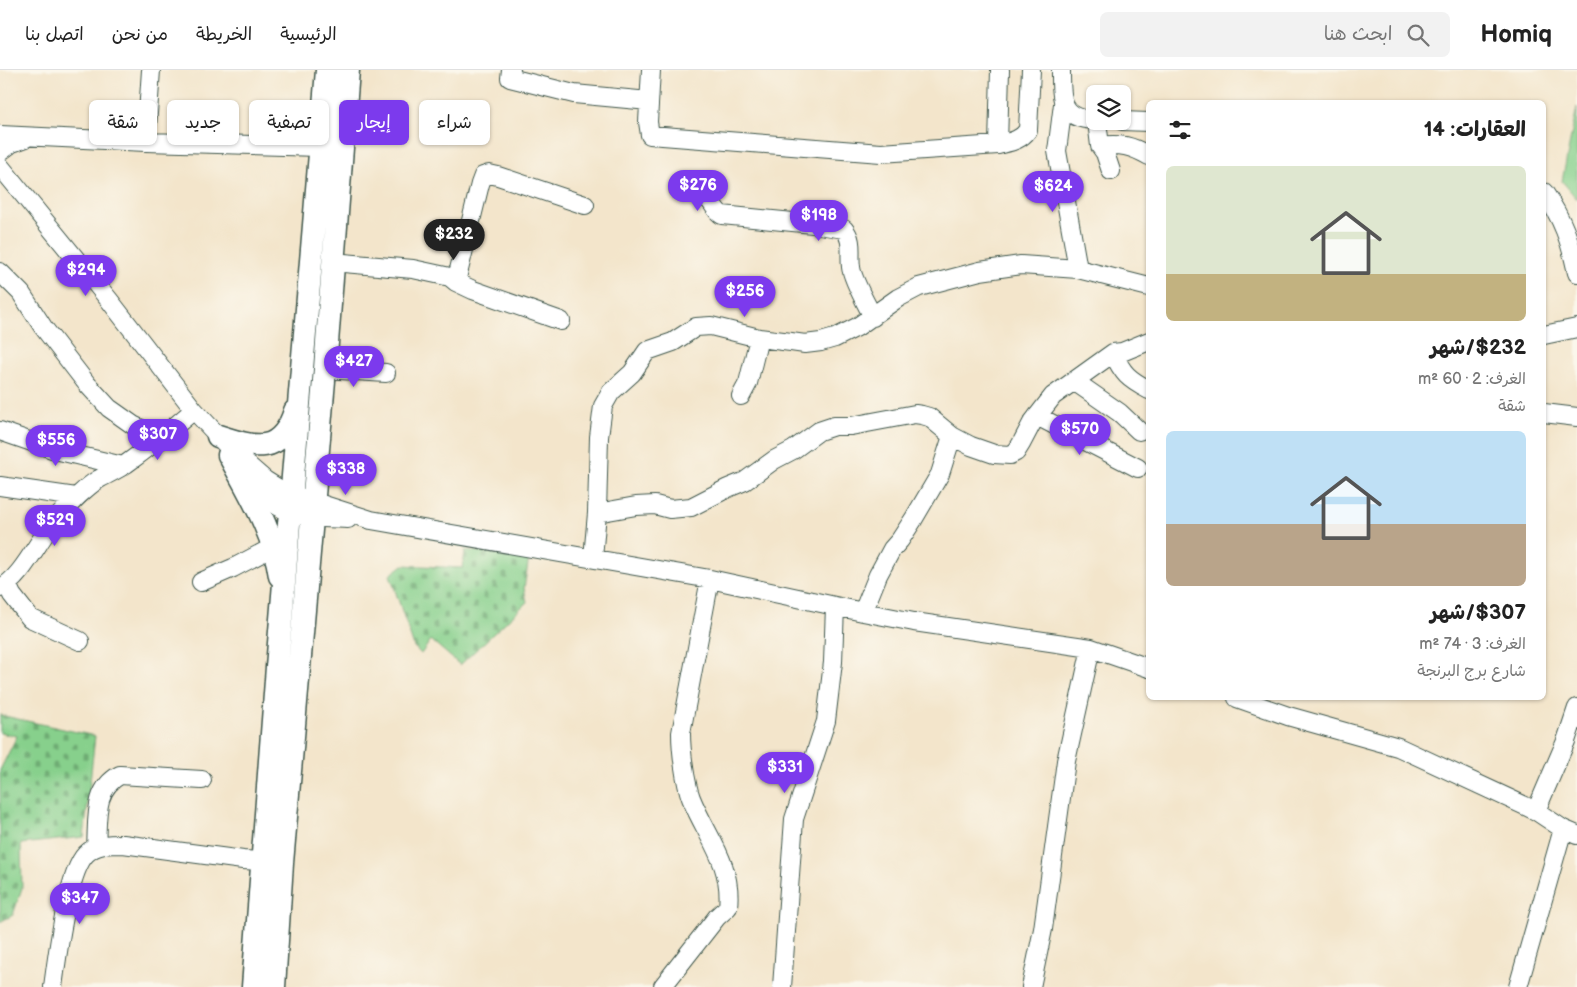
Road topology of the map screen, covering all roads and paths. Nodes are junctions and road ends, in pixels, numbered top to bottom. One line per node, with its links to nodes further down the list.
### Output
1 (151, 70): 9 (street)
2 (327, 70): 22 (main road)
3 (348, 70): 30 (main road)
4 (511, 70): 10 (street)
5 (651, 70): 10 (street)
6 (1000, 70): 20 (street)
7 (1031, 70): 20 (street)
8 (1061, 70): 11 (street)
9 (149, 100)
10 (649, 102): 20 (street)
11 (1063, 104): 12 (street); 31 (street)
12 (1086, 119)
13 (1131, 121): 14 (street)
14 (1146, 122)
15 (1098, 130): 21 (street)
16 (0, 135): 17 (street)
17 (32, 136): 18 (street); 23 (street)
18 (89, 139)
19 (157, 142): 22 (street)
20 (998, 145)
21 (1100, 146): 24 (street); 26 (street)
22 (320, 147): 47 (main road)
23 (0, 152)
24 (1146, 154)
25 (0, 166): 49 (street)
26 (1111, 171)
27 (680, 190): 36 (street)
28 (1546, 195): 33 (street)
29 (585, 206): 34 (street)
30 (332, 262): 34 (street); 43 (main road)
31 (1078, 269): 35 (street); 36 (street)
32 (0, 272): 56 (street)
33 (1577, 273)
34 (456, 282): 37 (street)
35 (1146, 286)
36 (873, 317): 40 (street)
37 (561, 321)
38 (1577, 328): 39 (street)
39 (1546, 334)
40 (760, 338): 48 (street); 63 (street)
41 (1146, 342): 42 (street)
42 (1113, 353): 45 (street); 46 (street)
43 (325, 369): 44 (street); 62 (main road)
44 (386, 373)
45 (1074, 381): 51 (street); 54 (street)
46 (1146, 388)
47 (301, 393): 57 (main road); 62 (main road)
48 (741, 396)
49 (194, 410): 56 (street); 57 (street)
50 (1546, 413): 52 (street)
51 (1037, 416): 55 (street); 59 (street)
52 (1577, 417)
53 (0, 431): 58 (street)
54 (1139, 431)
55 (952, 436): 63 (street); 71 (street)
56 (162, 438): 58 (street)
57 (220, 440): 62 (street); 64 (main road)
58 (123, 466): 61 (street)
59 (1138, 468)
60 (0, 486): 61 (street)
61 (76, 497): 68 (street)
62 (302, 507): 65 (street); 69 (main road); 85 (main road)
63 (597, 513): 65 (street)
64 (273, 547): 67 (street); 69 (main road)
65 (593, 558): 66 (street)
66 (710, 579): 70 (street); 82 (street)
67 (201, 582)
68 (4, 586): 72 (street)
69 (283, 603): 81 (main road)
70 (835, 606): 71 (street); 86 (street)
71 (862, 612): 73 (street)
72 (80, 641)
73 (1091, 648): 74 (street); 87 (street)
74 (1146, 667)
75 (1243, 700): 78 (street)
76 (1577, 708): 78 (street)
77 (202, 780): 80 (street)
78 (1536, 812): 79 (street)
79 (1570, 832): 88 (street)
80 (96, 847): 81 (street); 83 (street)
81 (261, 861): 84 (main road)
82 (663, 986)
83 (53, 987)
84 (253, 987)
85 (274, 987)
86 (782, 987)
87 (1031, 987)
88 (1518, 987)

